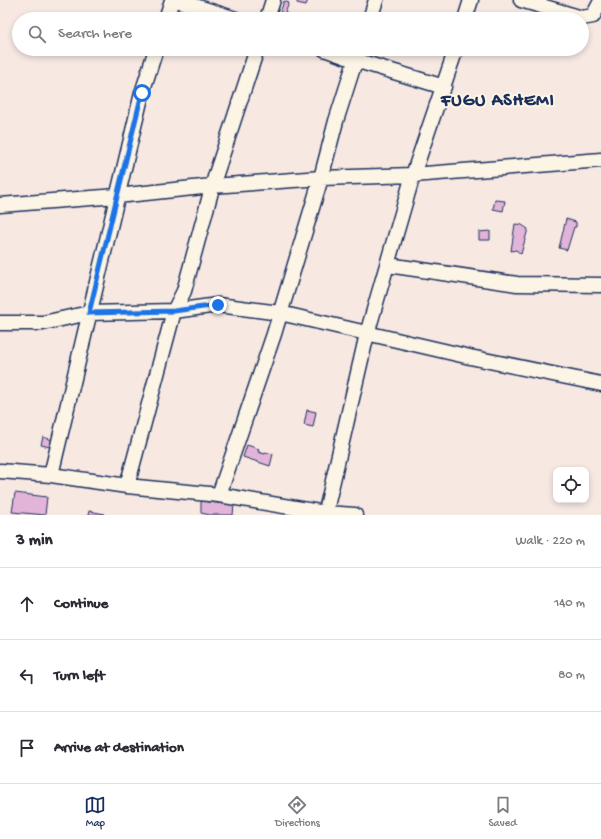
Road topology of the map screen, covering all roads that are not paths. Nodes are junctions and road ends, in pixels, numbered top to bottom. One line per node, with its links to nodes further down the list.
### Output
1 (172, 0): 8 (street)
2 (176, 0): 9 (street)
3 (273, 0): 10 (street)
4 (376, 0): 11 (street)
5 (472, 0): 12 (street)
6 (521, 0): 13 (street)
7 (601, 1): 14 (street)
8 (168, 12)
9 (214, 12)
10 (269, 12)
11 (372, 12)
12 (468, 12)
13 (562, 12)
14 (589, 17)
15 (154, 56): 25 (street)
16 (255, 56): 24 (street)
17 (356, 56): 23 (street)
18 (362, 56): 20 (street)
19 (454, 56): 20 (street)
20 (444, 87): 22 (street)
21 (601, 160): 22 (street)
22 (413, 175): 23 (street); 27 (street)
23 (322, 178): 24 (street); 31 (street)
24 (212, 186): 25 (street); 29 (street)
25 (117, 196): 26 (street); 30 (street)
26 (0, 205)
27 (388, 265): 28 (street); 33 (street)
28 (601, 285)
29 (174, 311): 30 (street); 31 (street); 37 (street)
30 (89, 313): 32 (street); 36 (street)
31 (280, 313): 33 (street); 38 (street)
32 (0, 323)
33 (367, 334): 34 (street); 39 (street)
34 (601, 384)
35 (0, 471): 36 (street)
36 (51, 476): 37 (street)
37 (127, 486): 38 (street)
38 (219, 495): 39 (street)
39 (325, 514): 40 (street)
40 (355, 515)

